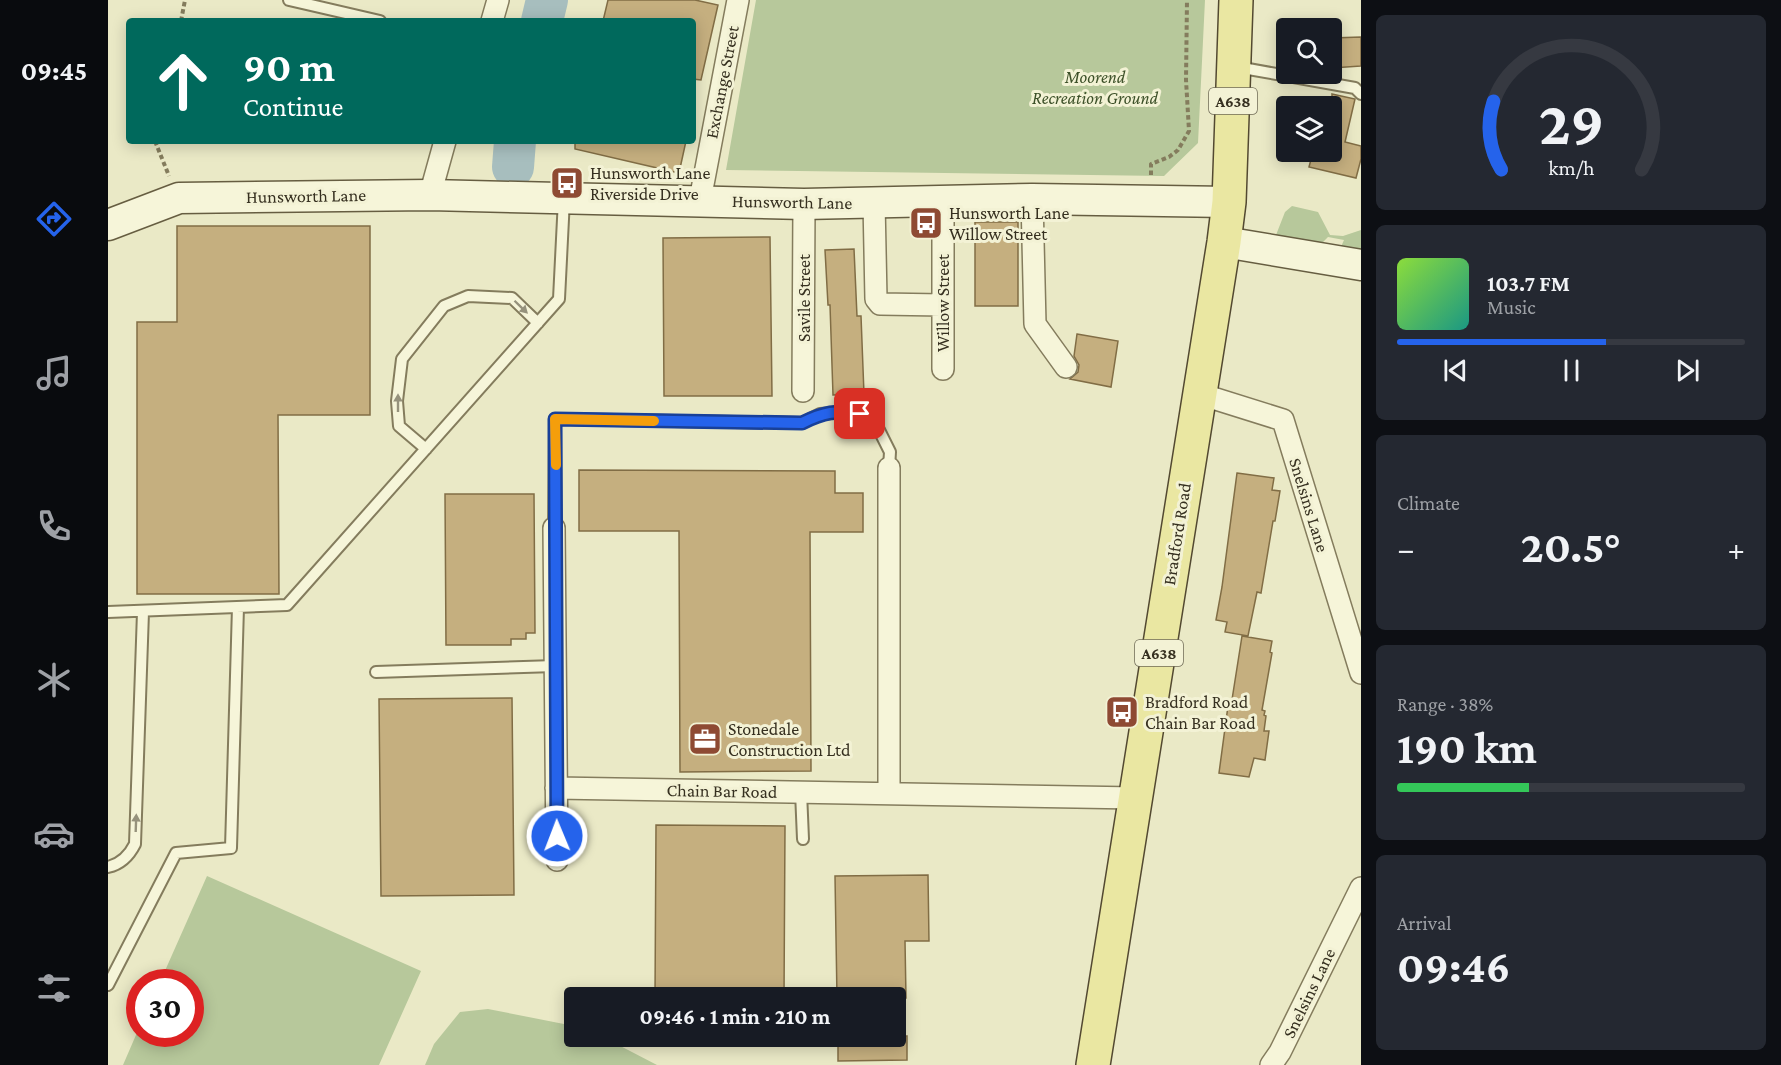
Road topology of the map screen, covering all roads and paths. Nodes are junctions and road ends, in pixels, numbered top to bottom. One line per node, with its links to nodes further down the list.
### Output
1 (185, 0): 7 (path)
2 (289, 0): 8 (lane)
3 (498, 0): 9 (street)
4 (738, 0): 19 (street, Exchange Street)
5 (1187, 0): 14 (path)
6 (1236, 0): 10 (main road, Bradford Road / A638)
7 (182, 18)
8 (367, 18)
9 (493, 18)
10 (1234, 66): 11 (lane); 22 (main road, Bradford Road / A638)
11 (1361, 94)
12 (154, 144): 16 (path)
13 (444, 144): 15 (street)
14 (1151, 176)
15 (430, 195): 16 (main road, Hunsworth Lane); 17 (main road, Hunsworth Lane)
16 (179, 198): 24 (main road, Hunsworth Lane)
17 (564, 199): 19 (main road, Hunsworth Lane); 28 (lane)
18 (1032, 199): 20 (main road, Hunsworth Lane); 22 (main road, Hunsworth Lane); 29 (street)
19 (700, 200): 23 (main road, Hunsworth Lane)
20 (943, 201): 21 (main road, Hunsworth Lane); 27 (street, Willow Street)
21 (874, 202): 23 (main road, Hunsworth Lane); 27 (street)
22 (1229, 202): 25 (main road, Bradford Road / A638)
23 (804, 204): 31 (street, Savile Street)
24 (108, 225)
25 (1224, 242): 26 (main road); 32 (main road, Bradford Road / A638)
26 (1361, 266)
27 (944, 305): 30 (street, Willow Street)
28 (538, 323): 33 (lane); 33 (lane, one-way to 28)
29 (1066, 367)
30 (944, 369)
31 (803, 392)
32 (1200, 394): 41 (street, Snelsins Lane); 45 (main road, Bradford Road / A638)
33 (426, 449): 36 (lane)
34 (889, 468): 35 (lane); 44 (street)
35 (554, 528): 39 (street)
36 (238, 607): 38 (lane); 50 (lane)
37 (108, 612): 38 (lane)
38 (143, 612): 48 (lane, one-way to 38)
39 (555, 666): 40 (lane); 42 (street)
40 (376, 672)
41 (1361, 673)
42 (556, 788): 43 (street, Chain Bar Road); 47 (street)
43 (801, 792): 44 (street, Chain Bar Road); 46 (lane)
44 (889, 792): 45 (street, Chain Bar Road)
45 (1136, 798): 51 (main road, Bradford Road / A638)
46 (803, 839)
47 (557, 860)
48 (108, 867)
49 (1361, 888): 52 (street, Snelsins Lane)
50 (108, 985)
51 (1093, 1065)
52 (1271, 1065)

